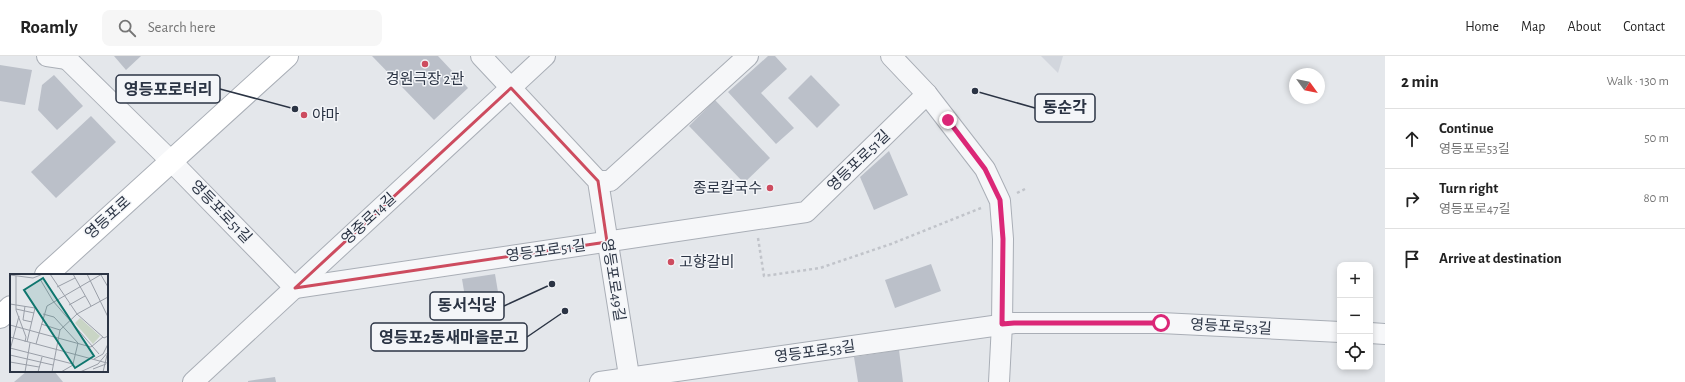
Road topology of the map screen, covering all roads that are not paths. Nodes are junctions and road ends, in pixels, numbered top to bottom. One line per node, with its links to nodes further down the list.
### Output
1 (47, 56): 7 (street)
2 (287, 56): 10 (main road, 영등포로)
3 (481, 56): 8 (street)
4 (545, 56): 8 (street, 영중로14길)
5 (748, 56): 11 (street)
6 (891, 56): 9 (street)
7 (68, 57): 10 (street)
8 (511, 88): 11 (street); 14 (street, 영중로14길)
9 (927, 94): 12 (street, 영등포로51길); 17 (street)
10 (171, 161): 13 (main road, 영등포로); 14 (street, 영등포로51길)
11 (598, 181): 12 (street, 영등포로49길)
12 (607, 242): 14 (street, 영등포로51길); 21 (street, 영등포로49길)
13 (47, 274)
14 (295, 288): 22 (street, 영중로14길)
15 (10, 308): 16 (main road)
16 (0, 317)
17 (1002, 324): 18 (street, 영등포로53길); 21 (street, 영등포로53길); 24 (street)
18 (1337, 332)
19 (1373, 333): 20 (street)
20 (1385, 334)
21 (629, 380): 23 (street, 영등포로53길)
22 (193, 382)
23 (600, 382)
24 (999, 382)

